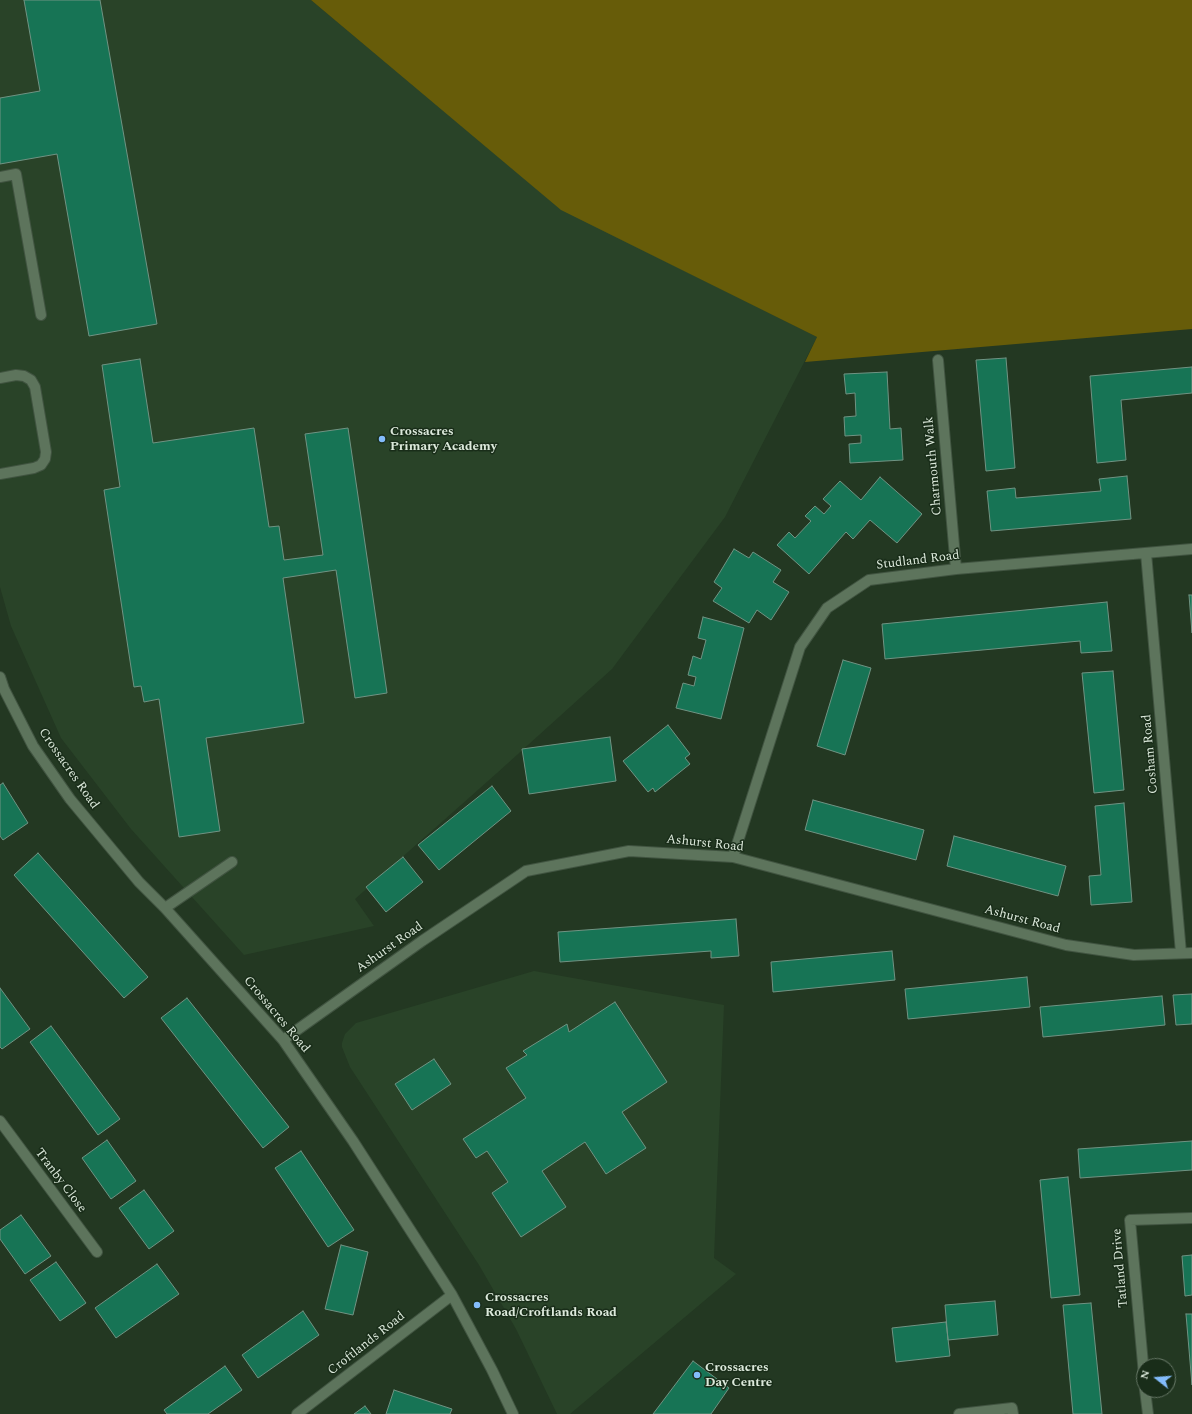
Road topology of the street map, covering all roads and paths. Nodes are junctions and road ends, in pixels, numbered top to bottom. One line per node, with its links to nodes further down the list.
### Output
1 (0, 177): 2 (street)
2 (41, 315)
3 (938, 360): 8 (street, Charmouth Walk)
4 (0, 378): 5 (street)
5 (0, 474)
6 (1192, 549): 7 (street, Studland Road)
7 (1146, 553): 8 (street, Studland Road); 14 (street, Cosham Road)
8 (956, 569): 10 (street, Studland Road)
9 (0, 677): 12 (street, Crossacres Road)
10 (733, 857): 14 (street, Ashurst Road); 15 (street, Ashurst Road)
11 (232, 862): 12 (street)
12 (165, 908): 15 (street, Crossacres Road)
13 (1192, 953): 14 (street, Ashurst Road)
14 (1181, 954)
15 (283, 1040): 19 (street, Crossacres Road)
16 (1, 1125): 18 (street, Tranby Close)
17 (1192, 1218): 20 (street, Tatland Drive)
18 (97, 1252)
19 (452, 1295): 22 (street, Croftlands Road); 23 (street, Crossacres Road)
20 (1142, 1358)
21 (1146, 1398): 26 (street)
22 (297, 1414)
23 (513, 1414)
24 (959, 1414): 25 (street)
25 (1013, 1414)
26 (1148, 1414)

